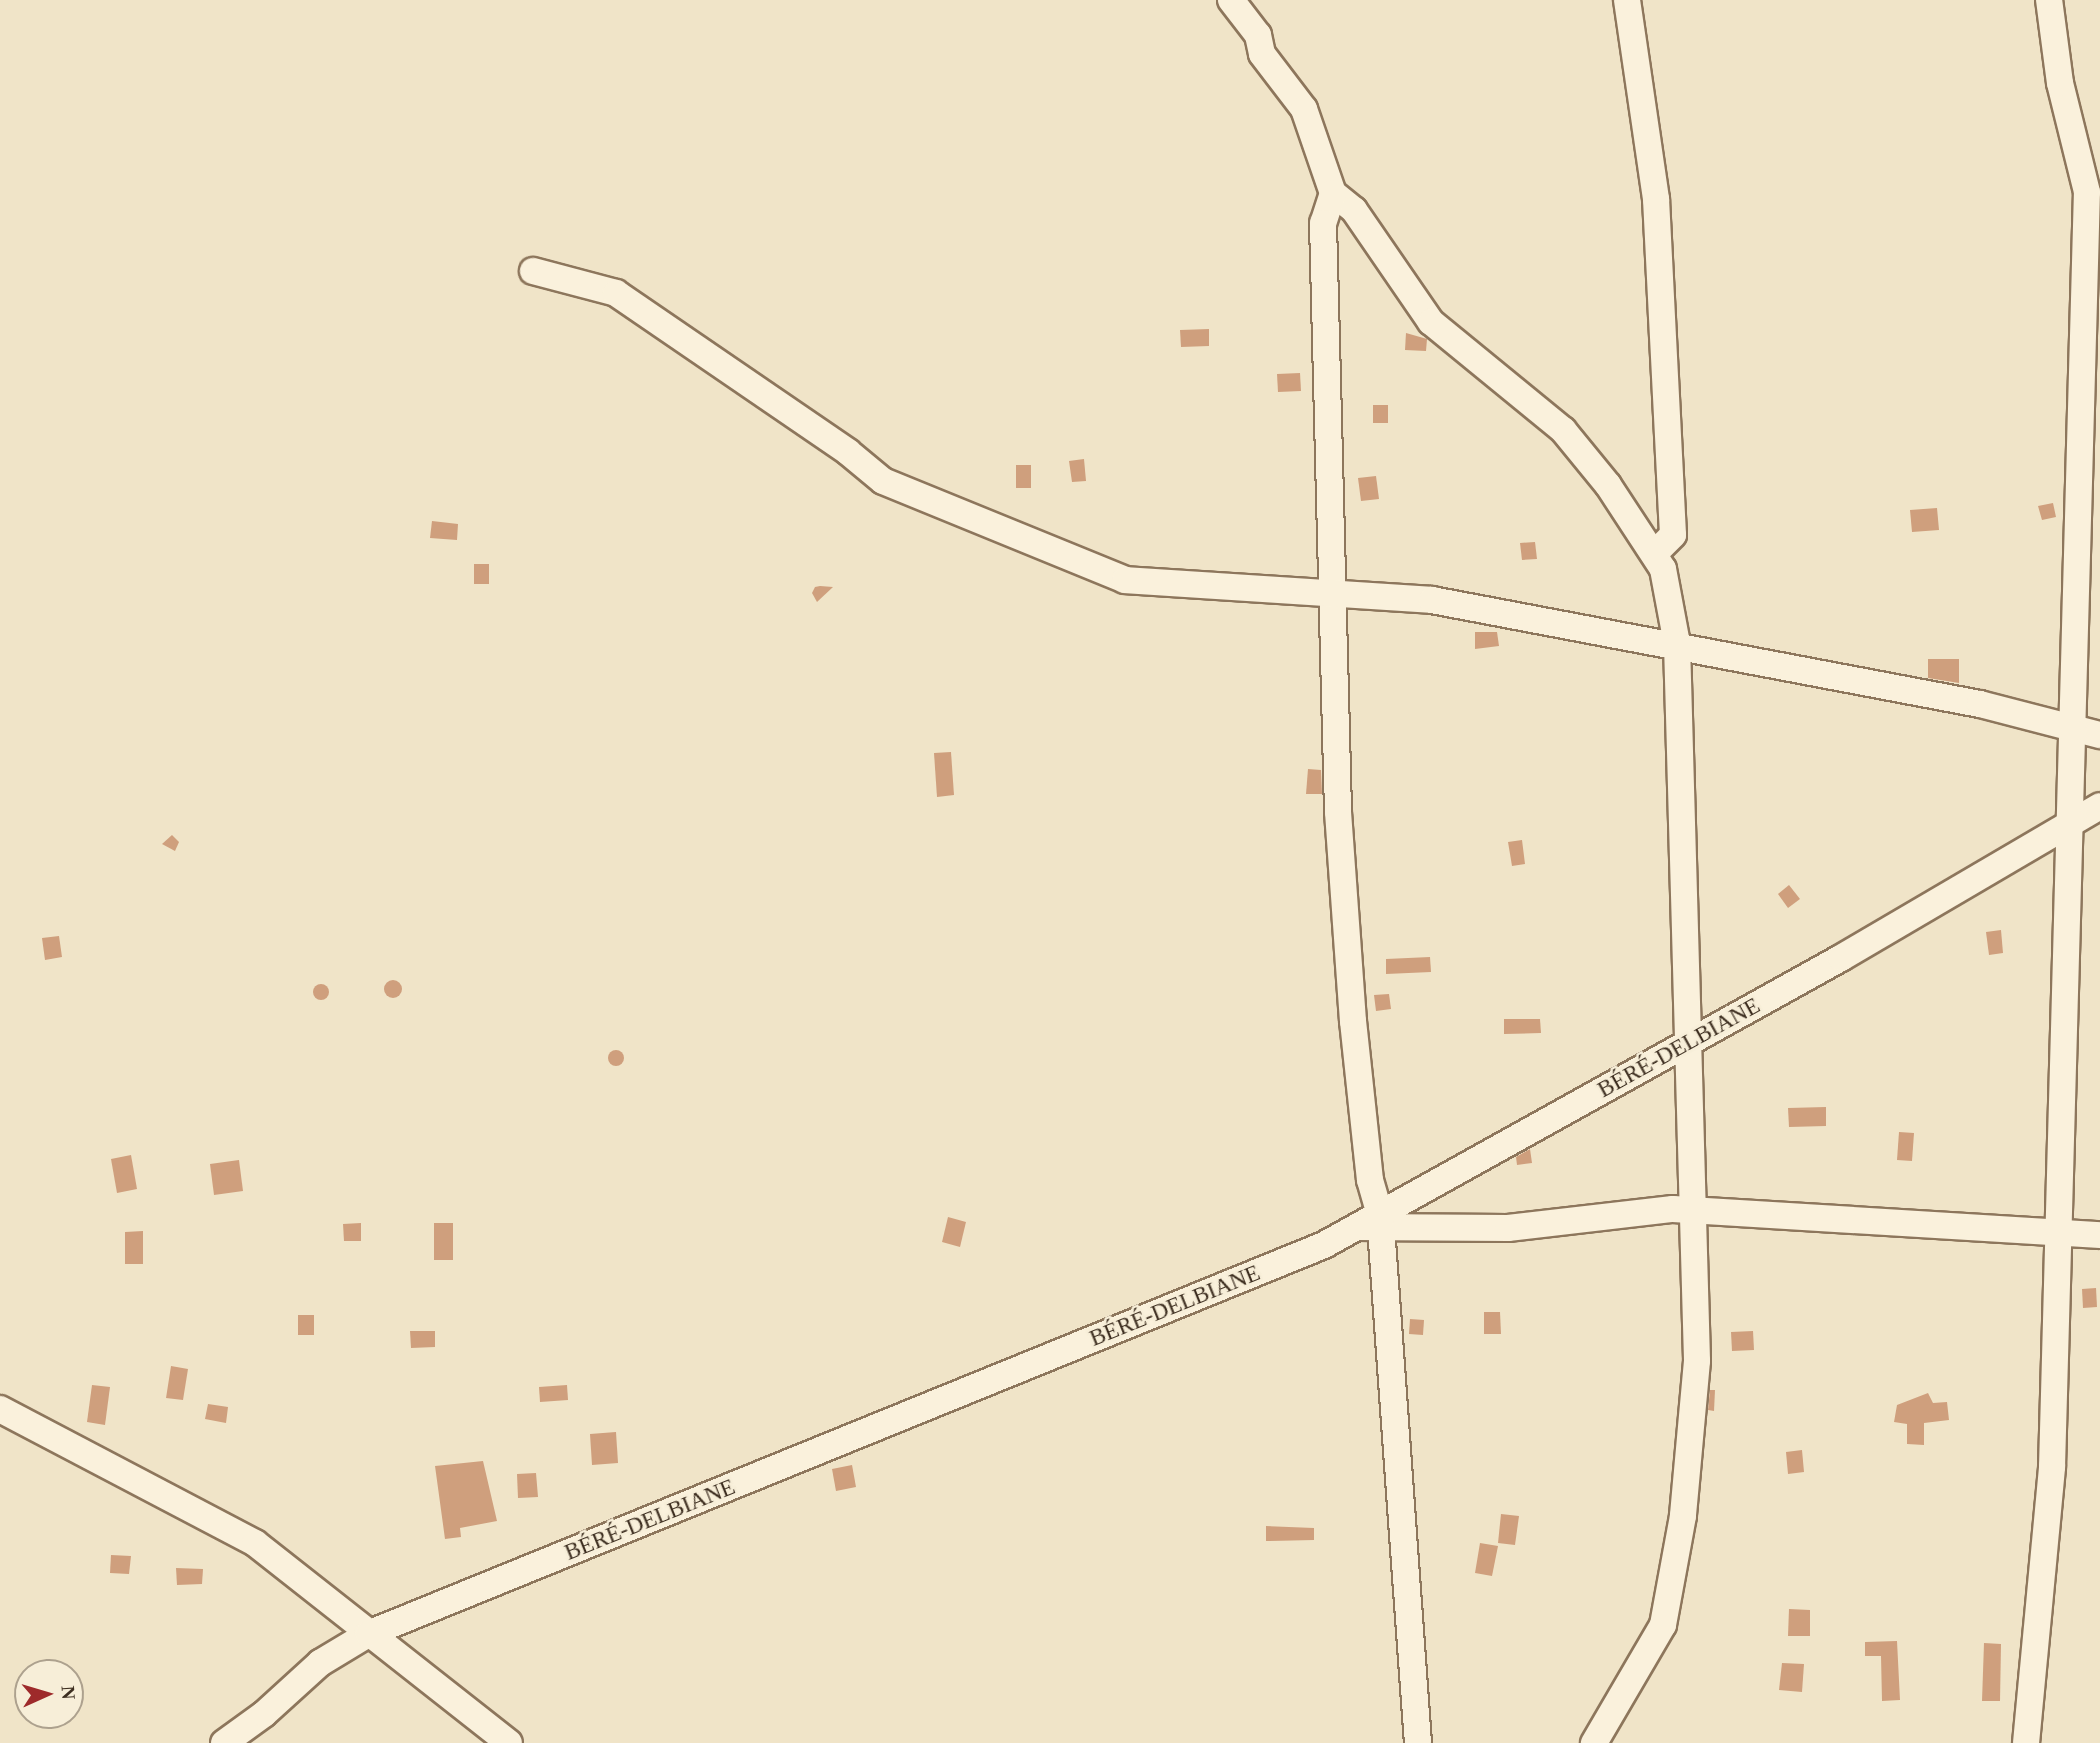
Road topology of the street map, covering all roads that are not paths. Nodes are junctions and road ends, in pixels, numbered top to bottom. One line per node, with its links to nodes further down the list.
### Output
1 (1231, 0): 4 (street)
2 (1627, 0): 6 (street)
3 (2049, 0): 9 (street)
4 (1333, 193): 6 (street); 7 (street)
5 (533, 271): 7 (street)
6 (1654, 555): 8 (street)
7 (1331, 594): 8 (street); 15 (street)
8 (1677, 644): 9 (street); 13 (street)
9 (2074, 727): 10 (street); 12 (street)
10 (2100, 735)
11 (2100, 806): 12 (street, BÉRÉ-DELBIANE)
12 (2067, 825): 13 (street, BÉRÉ-DELBIANE); 16 (street)
13 (1691, 1041): 14 (street); 15 (street, BÉRÉ-DELBIANE)
14 (1695, 1210): 15 (street); 16 (street); 23 (street)
15 (1372, 1223): 19 (street, BÉRÉ-DELBIANE); 22 (street)
16 (2058, 1231): 17 (street); 24 (street)
17 (2100, 1235)
18 (0, 1409): 19 (street)
19 (368, 1634): 20 (street, BÉRÉ-DELBIANE); 21 (street)
20 (224, 1743)
21 (509, 1743)
22 (1418, 1743)
23 (1594, 1743)
24 (2025, 1743)

